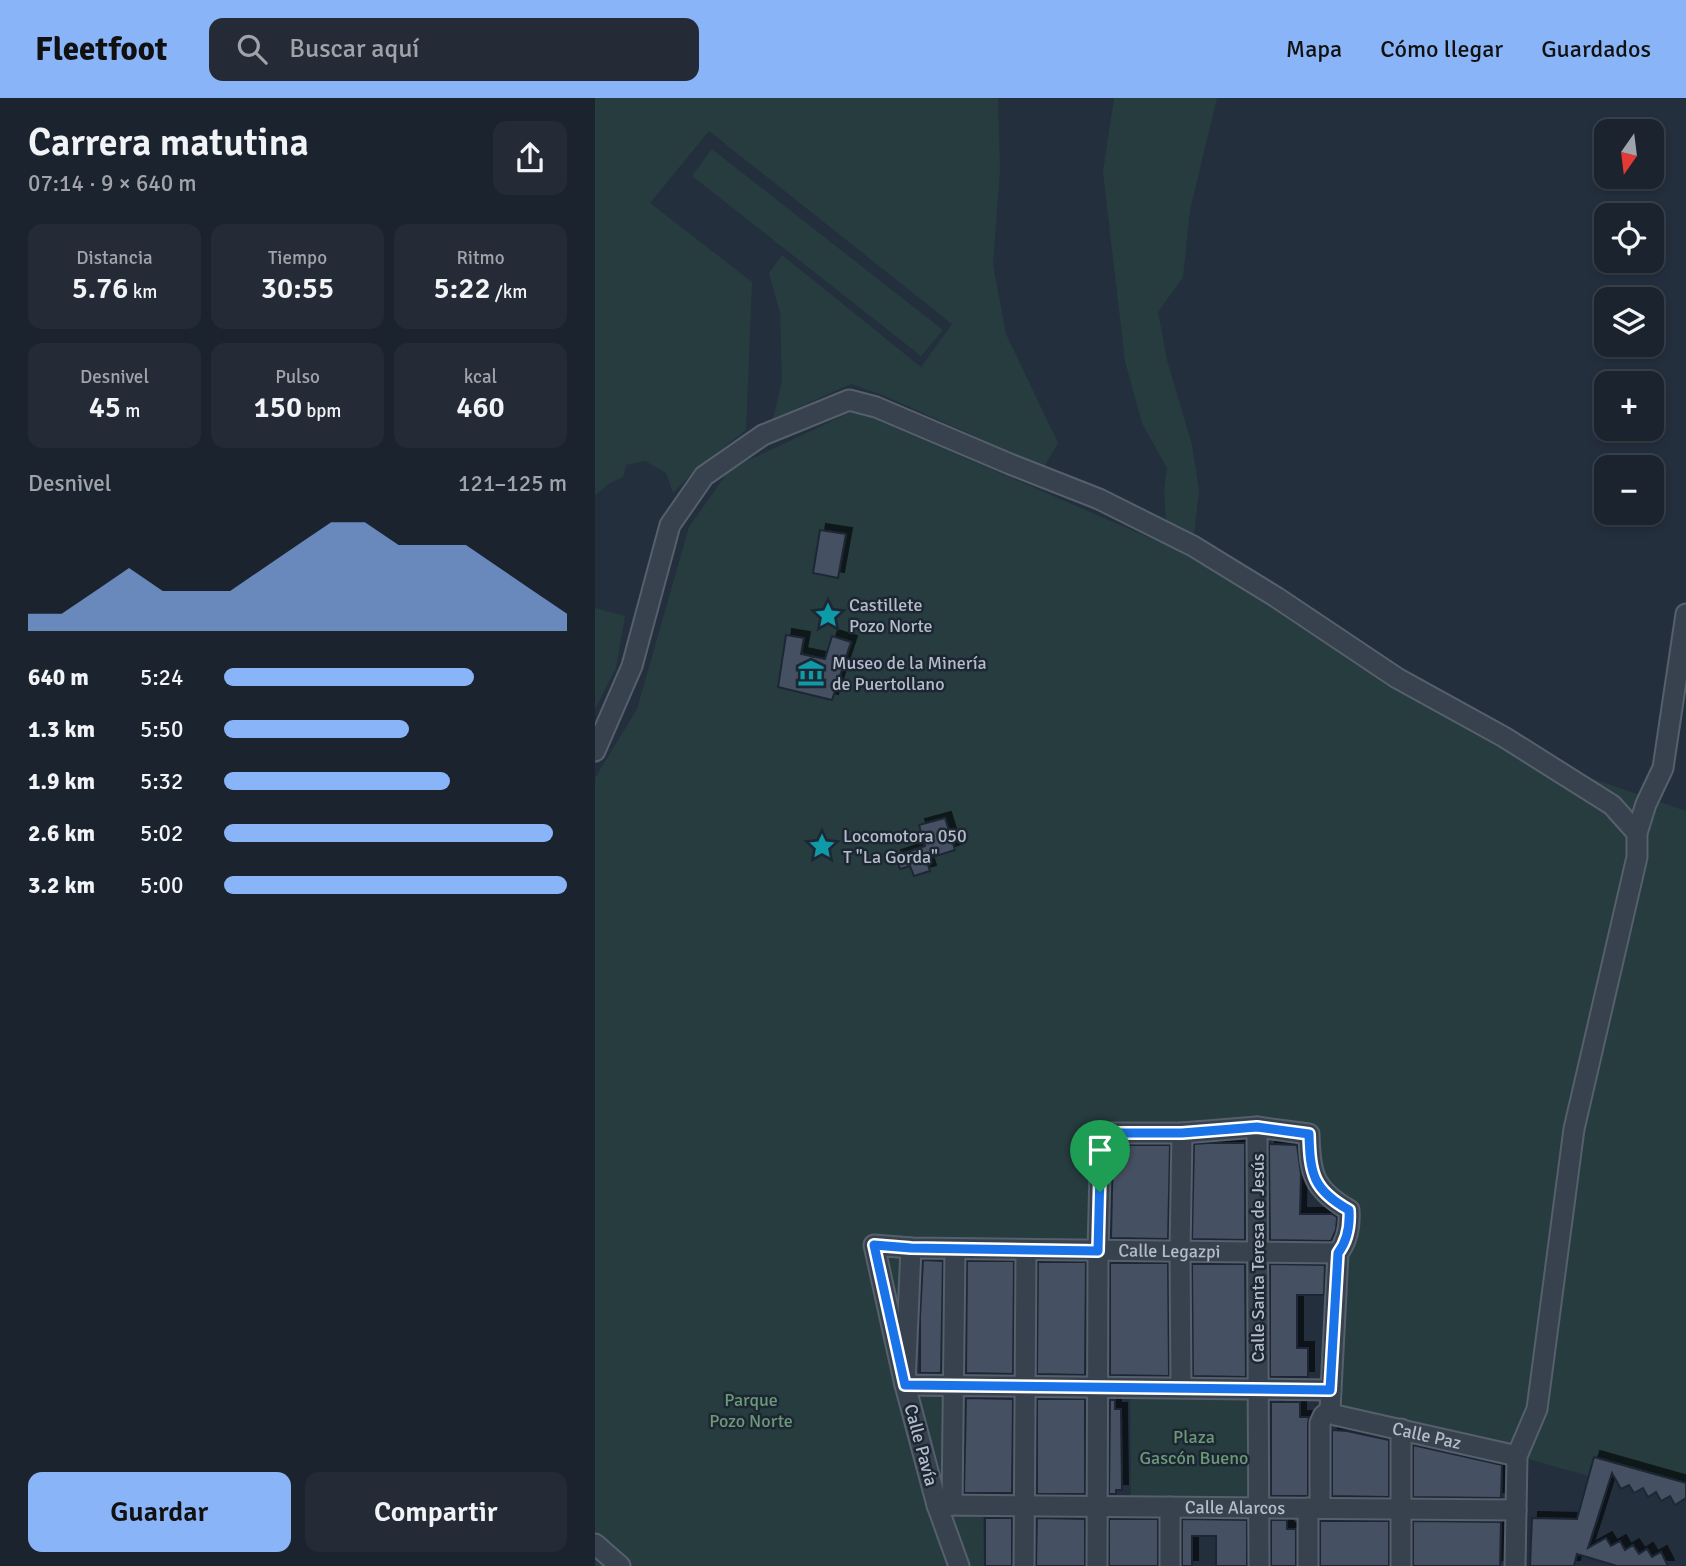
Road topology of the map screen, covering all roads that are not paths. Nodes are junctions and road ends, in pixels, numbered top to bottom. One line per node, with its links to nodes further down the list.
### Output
1 (1686, 614): 3 (street)
2 (595, 751): 3 (street)
3 (1637, 833): 23 (street)
4 (1257, 1127): 5 (street); 12 (street, Calle Santa Teresa de Jesús); 13 (street, Calle Santa Teresa de Jesús)
5 (1182, 1133): 10 (street); 11 (street)
6 (874, 1245): 7 (street, Calle Legazpi); 14 (street, Calle Pavía)
7 (911, 1248): 8 (street, Calle Legazpi); 14 (street, Calle Pavía)
8 (955, 1249): 9 (street, Calle Legazpi); 15 (street)
9 (1026, 1250): 10 (street, Calle Legazpi); 16 (street)
10 (1098, 1251): 11 (street, Calle Legazpi); 17 (street)
11 (1180, 1251): 12 (street, Calle Legazpi); 18 (street)
12 (1259, 1252): 13 (street, Calle Legazpi); 19 (street, Calle Santa Teresa de Jesús)
13 (1338, 1253): 20 (street)
14 (905, 1385): 15 (street); 24 (street, Calle Pavía)
15 (953, 1386): 16 (street); 24 (street)
16 (1025, 1387): 17 (street); 25 (street)
17 (1098, 1387): 18 (street); 26 (street)
18 (1181, 1388): 19 (street)
19 (1258, 1389): 20 (street); 28 (street, Calle Santa Teresa de Jesús)
20 (1330, 1390): 21 (street)
21 (1333, 1412): 22 (street, Calle Paz); 29 (street)
22 (1401, 1429): 23 (street, Calle Paz); 30 (street)
23 (1517, 1456): 31 (street)
24 (945, 1505): 25 (street, Calle Alarcos); 34 (street, Calle Pavía)
25 (1024, 1505): 26 (street, Calle Alarcos); 35 (street)
26 (1097, 1506): 27 (street, Calle Alarcos); 36 (street)
27 (1170, 1507): 28 (street, Calle Alarcos); 37 (street)
28 (1259, 1508): 29 (street, Calle Alarcos); 38 (street, Calle Santa Teresa de Jesús)
29 (1314, 1508): 30 (street, Calle Alarcos); 39 (street)
30 (1401, 1509): 31 (street, Calle Alarcos); 40 (street)
31 (1516, 1510): 41 (street)
32 (595, 1544): 33 (street)
33 (620, 1566)
34 (959, 1566)
35 (1024, 1566)
36 (1097, 1566)
37 (1170, 1566)
38 (1259, 1566)
39 (1308, 1566)
40 (1401, 1566)
41 (1515, 1566)

